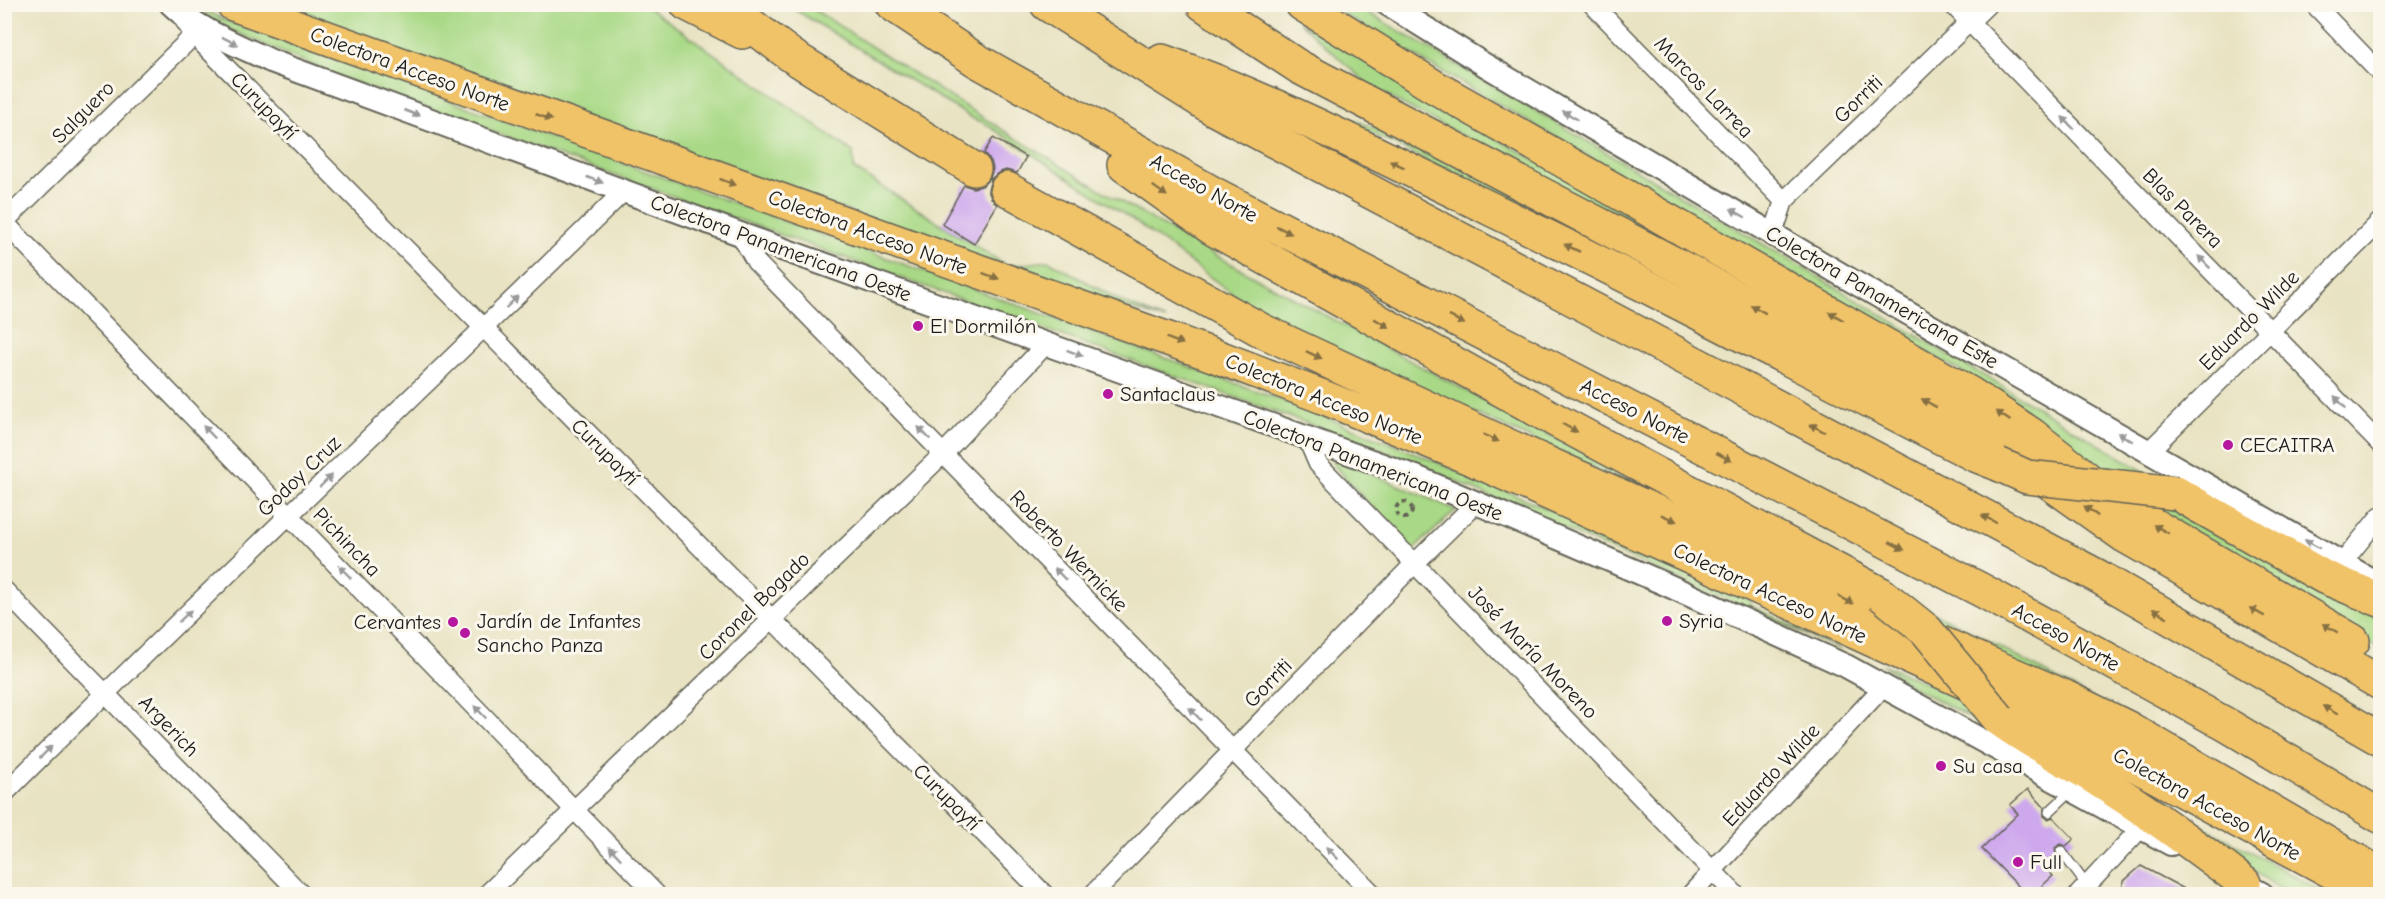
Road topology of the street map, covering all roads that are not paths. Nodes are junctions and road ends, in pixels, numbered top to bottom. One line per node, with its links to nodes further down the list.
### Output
1 (233, 4): 69 (highway, Colectora Acceso Norte, one-way to 69)
2 (687, 4): 17 (highway)
3 (723, 4): 17 (highway)
4 (892, 4): 18 (highway, Acceso Norte)
5 (1047, 4): 16 (highway)
6 (1203, 4): 45 (highway, one-way to 6)
7 (1302, 4): 44 (highway, one-way to 7)
8 (1592, 4): 23 (street, Marcos Larrea)
9 (1952, 4): 14 (street, Blas Parera)
10 (1988, 4): 14 (street, Gorriti)
11 (2314, 4): 19 (street)
12 (1395, 6): 27 (street, Colectora Panamericana Este, one-way to 12)
13 (175, 9): 15 (street, Curupaytí); 22 (street, Colectora Panamericana Oeste, one-way to 22)
14 (1970, 23): 23 (street, Gorriti); 29 (street, Blas Parera, one-way to 14)
15 (194, 35): 24 (street, Salguero); 28 (street, Curupaytí)
16 (1108, 42): 42 (highway, one-way to 16, bridge); 48 (highway, one-way to 16)
17 (792, 56): 20 (highway)
18 (975, 60): 54 (highway, Acceso Norte, one-way to 54); 59 (highway, one-way to 59, bridge)
19 (2380, 73)
20 (974, 169)
21 (1007, 189): 58 (highway, one-way to 58)
22 (624, 191): 26 (street, Colectora Panamericana Oeste); 28 (street, Godoy Cruz, one-way to 22)
23 (1784, 201): 27 (street, Gorriti)
24 (4, 222): 36 (street, Pichincha, one-way to 24)
25 (2380, 222): 29 (street, Eduardo Wilde)
26 (740, 234): 30 (street, Colectora Panamericana Oeste); 34 (street, Roberto Wernicke, one-way to 26)
27 (1773, 234): 33 (street, Colectora Panamericana Este, one-way to 27)
28 (483, 329): 36 (street, Godoy Cruz, one-way to 28); 43 (street, Curupaytí)
29 (2271, 330): 32 (street, Blas Parera, one-way to 29); 33 (street, Eduardo Wilde)
30 (1047, 343): 31 (street, Colectora Panamericana Oeste, one-way to 31); 34 (street, Coronel Bogado)
31 (1306, 436): 35 (street, Colectora Panamericana Oeste); 38 (street, José María Moreno)
32 (2380, 444)
33 (2149, 451): 39 (street, Colectora Panamericana Este, one-way to 33)
34 (944, 453): 43 (street, Coronel Bogado); 49 (street, Roberto Wernicke, one-way to 34)
35 (1475, 504): 38 (street, Gorriti); 46 (street, Colectora Panamericana Oeste)
36 (291, 516): 47 (street, Godoy Cruz, one-way to 36); 52 (street, Pichincha, one-way to 36)
37 (2380, 516): 39 (street)
38 (1415, 562): 49 (street, Gorriti); 57 (street, José María Moreno)
39 (2343, 562): 40 (street, Colectora Panamericana Este)
40 (2380, 585)
41 (4, 590): 47 (street, Argerich)
42 (2380, 600)
43 (772, 620): 52 (street, Coronel Bogado); 64 (street, Curupaytí)
44 (2380, 657)
45 (2380, 683)
46 (1884, 686): 50 (street, Colectora Panamericana Oeste); 57 (street, Eduardo Wilde)
47 (105, 692): 51 (street, Godoy Cruz, one-way to 47); 61 (street, Argerich)
48 (2380, 739)
49 (1232, 753): 65 (street, Gorriti); 66 (street, Roberto Wernicke, one-way to 49)
50 (2073, 789): 53 (lane); 55 (street, Colectora Panamericana Oeste)
51 (4, 794)
52 (573, 809): 62 (street, Coronel Bogado); 63 (street, Pichincha, one-way to 52)
53 (2049, 812)
54 (2380, 816)
55 (2140, 828): 59 (street, Colectora Panamericana Oeste); 60 (street)
56 (2061, 851): 60 (lane)
57 (1713, 872): 67 (street, Eduardo Wilde); 68 (street, José María Moreno)
58 (2380, 874)
59 (2253, 889)
60 (2088, 892)
61 (301, 894)
62 (487, 894)
63 (656, 894)
64 (1044, 894)
65 (1094, 894)
66 (1373, 894)
67 (1691, 894)
68 (1735, 894)
69 (2373, 894)

